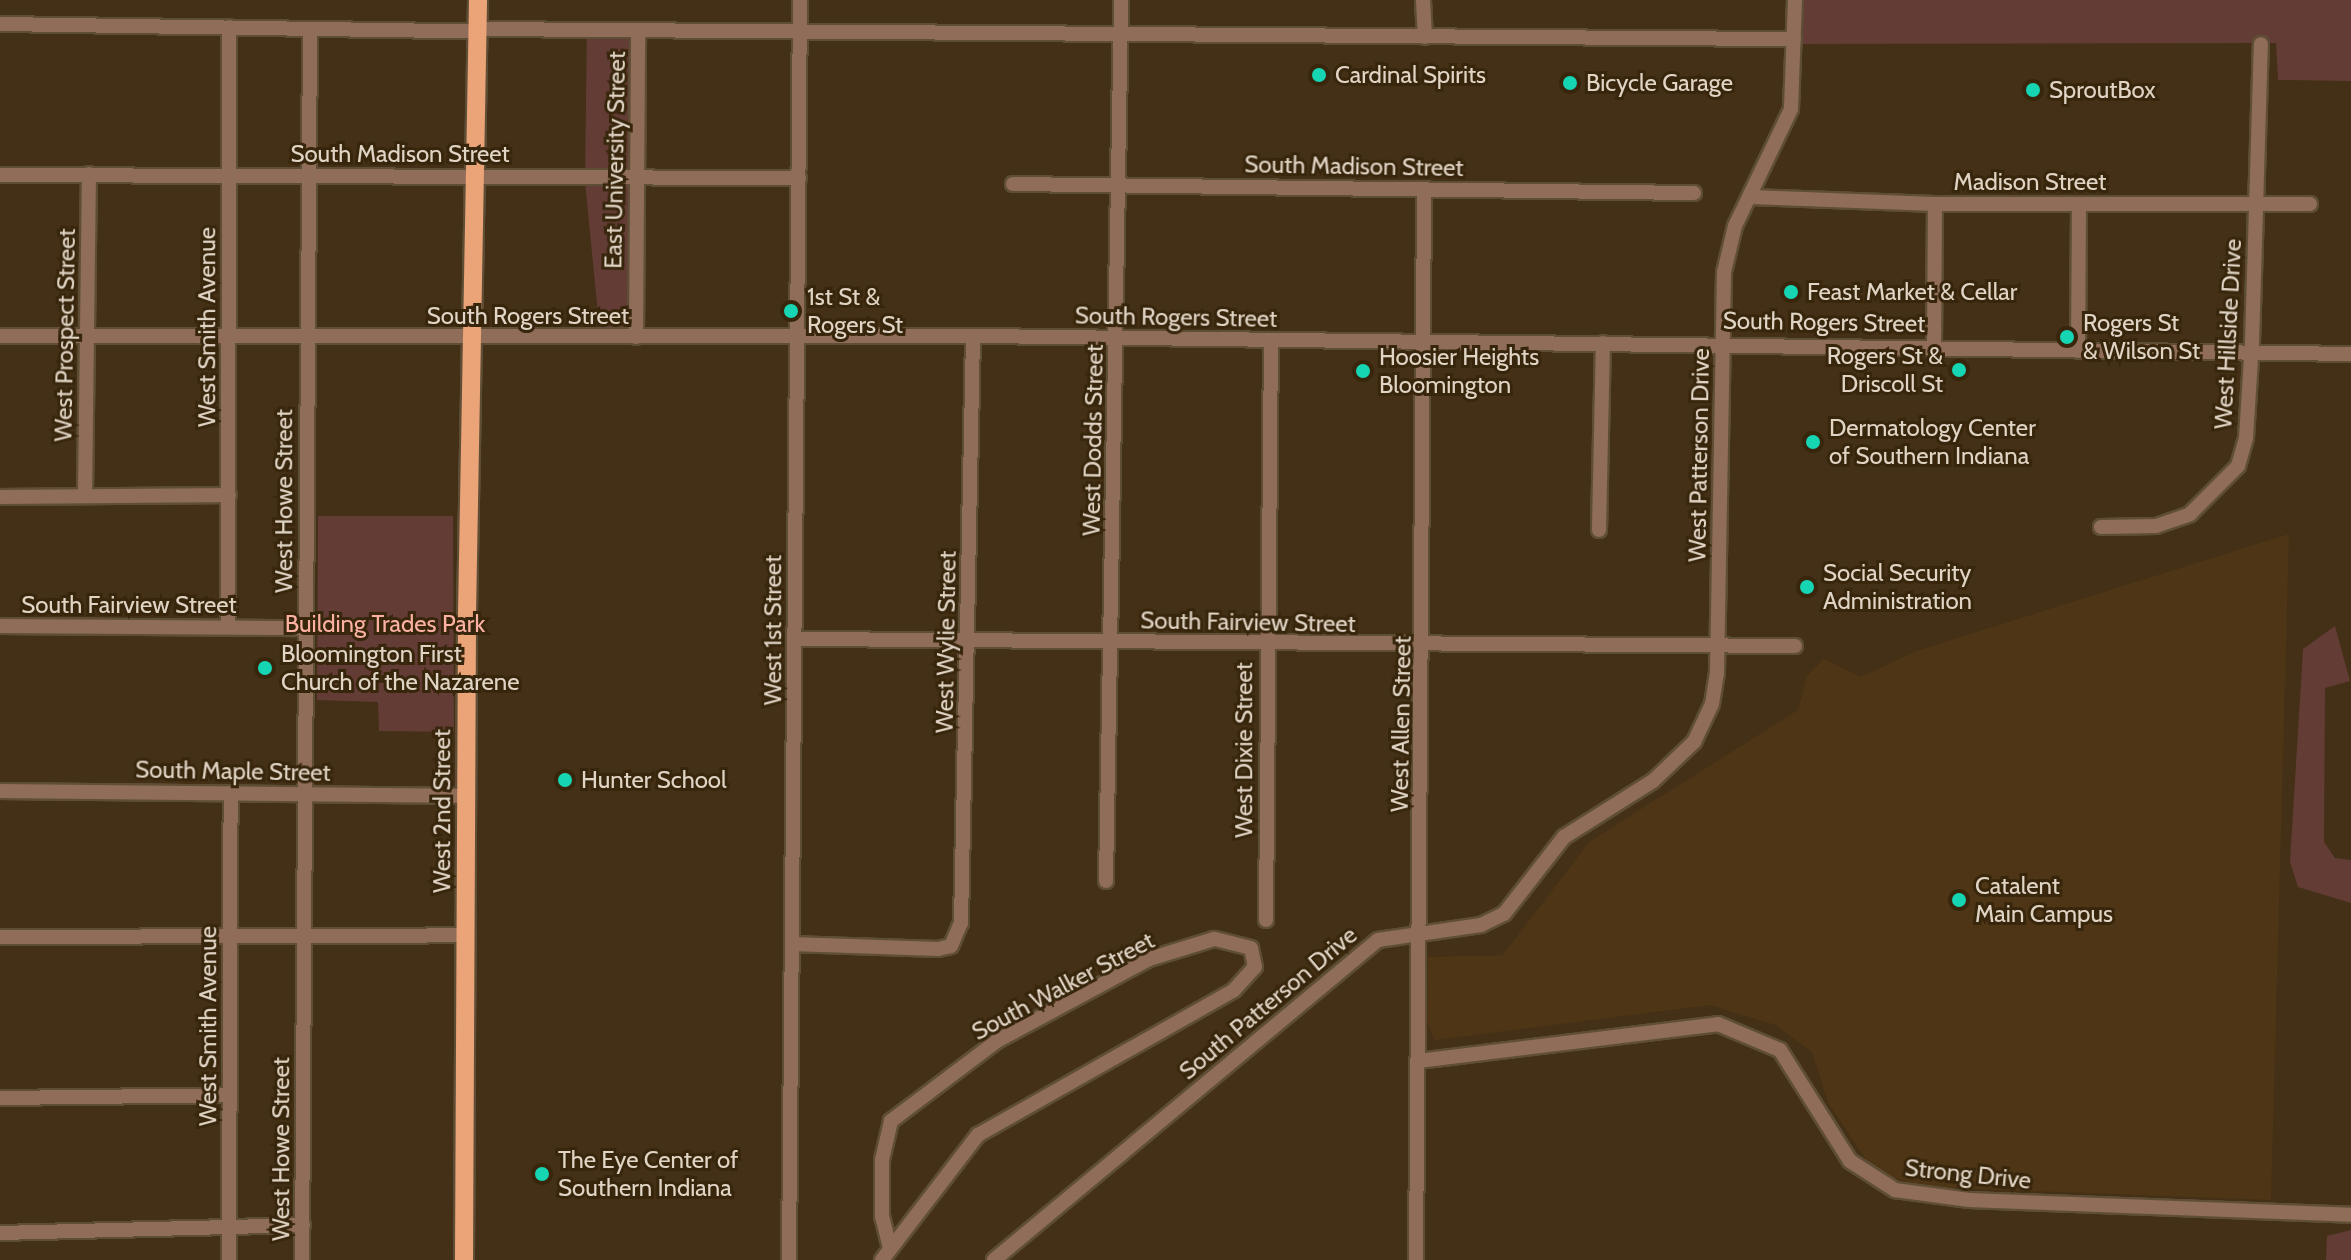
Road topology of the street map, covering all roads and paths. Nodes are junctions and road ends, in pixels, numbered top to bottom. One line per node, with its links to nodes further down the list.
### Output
1 (468, 0): 2 (main road); 10 (main road, West 2nd Street)
2 (478, 0): 10 (main road, West 2nd Street)
3 (800, 0): 11 (street, West 1st Street)
4 (1121, 0): 13 (street, West Dodds Street)
5 (1423, 0): 14 (street)
6 (1795, 0): 15 (street, West Patterson Drive)
7 (0, 24): 8 (street)
8 (229, 27): 9 (street); 19 (street, West Smith Avenue)
9 (310, 30): 10 (street); 20 (street, West Howe Street)
10 (473, 30): 12 (street); 21 (main road, West 2nd Street)
11 (800, 31): 12 (street); 13 (street); 23 (street, West 1st Street)
12 (638, 32): 22 (street, East University Street)
13 (1121, 34): 14 (street); 25 (street, West Dodds Street)
14 (1425, 37): 15 (street)
15 (1794, 39): 28 (street, West Patterson Drive)
16 (2261, 44): 32 (street, West Hillside Drive)
17 (89, 174): 18 (street, South Madison Street); 19 (street, South Madison Street); 34 (street, West Prospect Street)
18 (0, 175)
19 (229, 175): 20 (street, South Madison Street); 39 (street, West Smith Avenue)
20 (307, 175): 21 (street, South Madison Street); 41 (street, West Howe Street)
21 (472, 175): 22 (street, South Madison Street); 40 (main road, West 2nd Street)
22 (637, 177): 23 (street, South Madison Street); 37 (street, East University Street)
23 (799, 178): 35 (street, West 1st Street)
24 (1013, 184): 25 (street, South Madison Street)
25 (1117, 185): 26 (street, South Madison Street); 38 (street, West Dodds Street)
26 (1424, 189): 27 (street, South Madison Street); 43 (street, West Allen Street)
27 (1694, 193)
28 (1751, 197): 29 (street, Madison Street); 44 (street, West Patterson Drive)
29 (1935, 204): 31 (street, Madison Street); 46 (street)
30 (2310, 204): 32 (street, Madison Street)
31 (2079, 205): 32 (street, Madison Street); 47 (street)
32 (2256, 207): 48 (street, West Hillside Drive)
33 (0, 336): 34 (street, South Rogers Street)
34 (87, 336): 39 (street, South Rogers Street); 51 (street, West Prospect Street)
35 (799, 336): 36 (street, South Rogers Street); 37 (street, South Rogers Street); 58 (street, West 1st Street)
36 (973, 336): 38 (street, South Rogers Street); 59 (street, West Wylie Street)
37 (636, 337): 40 (street, South Rogers Street)
38 (1117, 337): 42 (street, South Rogers Street); 60 (street, West Dodds Street)
39 (229, 338): 41 (street, South Rogers Street); 50 (street, West Smith Avenue)
40 (471, 338): 41 (street, South Rogers Street); 68 (main road, West 2nd Street)
41 (307, 339): 57 (street, West Howe Street)
42 (1271, 340): 43 (street, South Rogers Street); 61 (street, West Dixie Street)
43 (1427, 342): 45 (street, South Rogers Street); 64 (street, West Allen Street)
44 (1723, 342): 45 (street, South Rogers Street); 46 (street, South Rogers Street); 62 (street, West Patterson Drive)
45 (1603, 343): 54 (street)
46 (1934, 346): 47 (street, South Rogers Street)
47 (2078, 351): 48 (street, South Rogers Street)
48 (2251, 354): 49 (street, South Rogers Street); 53 (street, West Hillside Drive)
49 (2351, 354)
50 (229, 495): 51 (street); 56 (street, West Smith Avenue)
51 (85, 496): 52 (street)
52 (0, 497)
53 (2101, 527)
54 (1599, 530)
55 (0, 626): 56 (street, South Fairview Street)
56 (228, 627): 57 (street, South Fairview Street)
57 (306, 628): 67 (street, West Howe Street)
58 (796, 639): 59 (street, South Fairview Street); 76 (street, West 1st Street)
59 (968, 640): 60 (street, South Fairview Street); 76 (street, West Wylie Street)
60 (1111, 641): 61 (street, South Fairview Street); 69 (street, West Dodds Street)
61 (1267, 645): 64 (street, South Fairview Street); 70 (street, West Dixie Street)
62 (1718, 645): 63 (street, South Fairview Street); 64 (street, South Fairview Street); 71 (street, South Patterson Drive)
63 (1795, 646)
64 (1424, 647): 71 (street, West Allen Street)
65 (0, 791): 66 (street, South Maple Street)
66 (231, 793): 67 (street, South Maple Street); 73 (street, West Smith Avenue)
67 (304, 794): 68 (street, South Maple Street); 74 (street, West Howe Street)
68 (466, 796): 72 (main road, West 2nd Street)
69 (1106, 881)
70 (1266, 920)
71 (1417, 933): 77 (street, West Allen Street); 89 (street, South Patterson Drive)
72 (465, 935): 74 (street); 87 (main road, West 2nd Street)
73 (231, 936): 74 (street); 75 (street); 78 (street, West Smith Avenue)
74 (304, 936): 81 (street, West Howe Street)
75 (0, 937)
76 (792, 944): 88 (street, West 1st Street)
77 (1418, 1061): 80 (street, Strong Drive); 90 (street, West Allen Street)
78 (230, 1095): 79 (street); 82 (street, West Smith Avenue)
79 (0, 1098)
80 (2351, 1215)
81 (303, 1225): 82 (street); 86 (street, West Howe Street)
82 (229, 1227): 83 (street); 85 (street, West Smith Avenue)
83 (0, 1233)
84 (886, 1254): 84 (street, South Walker Street)
85 (229, 1260)
86 (302, 1260)
87 (464, 1260)
88 (789, 1260)
89 (994, 1260)
90 (1416, 1260)

